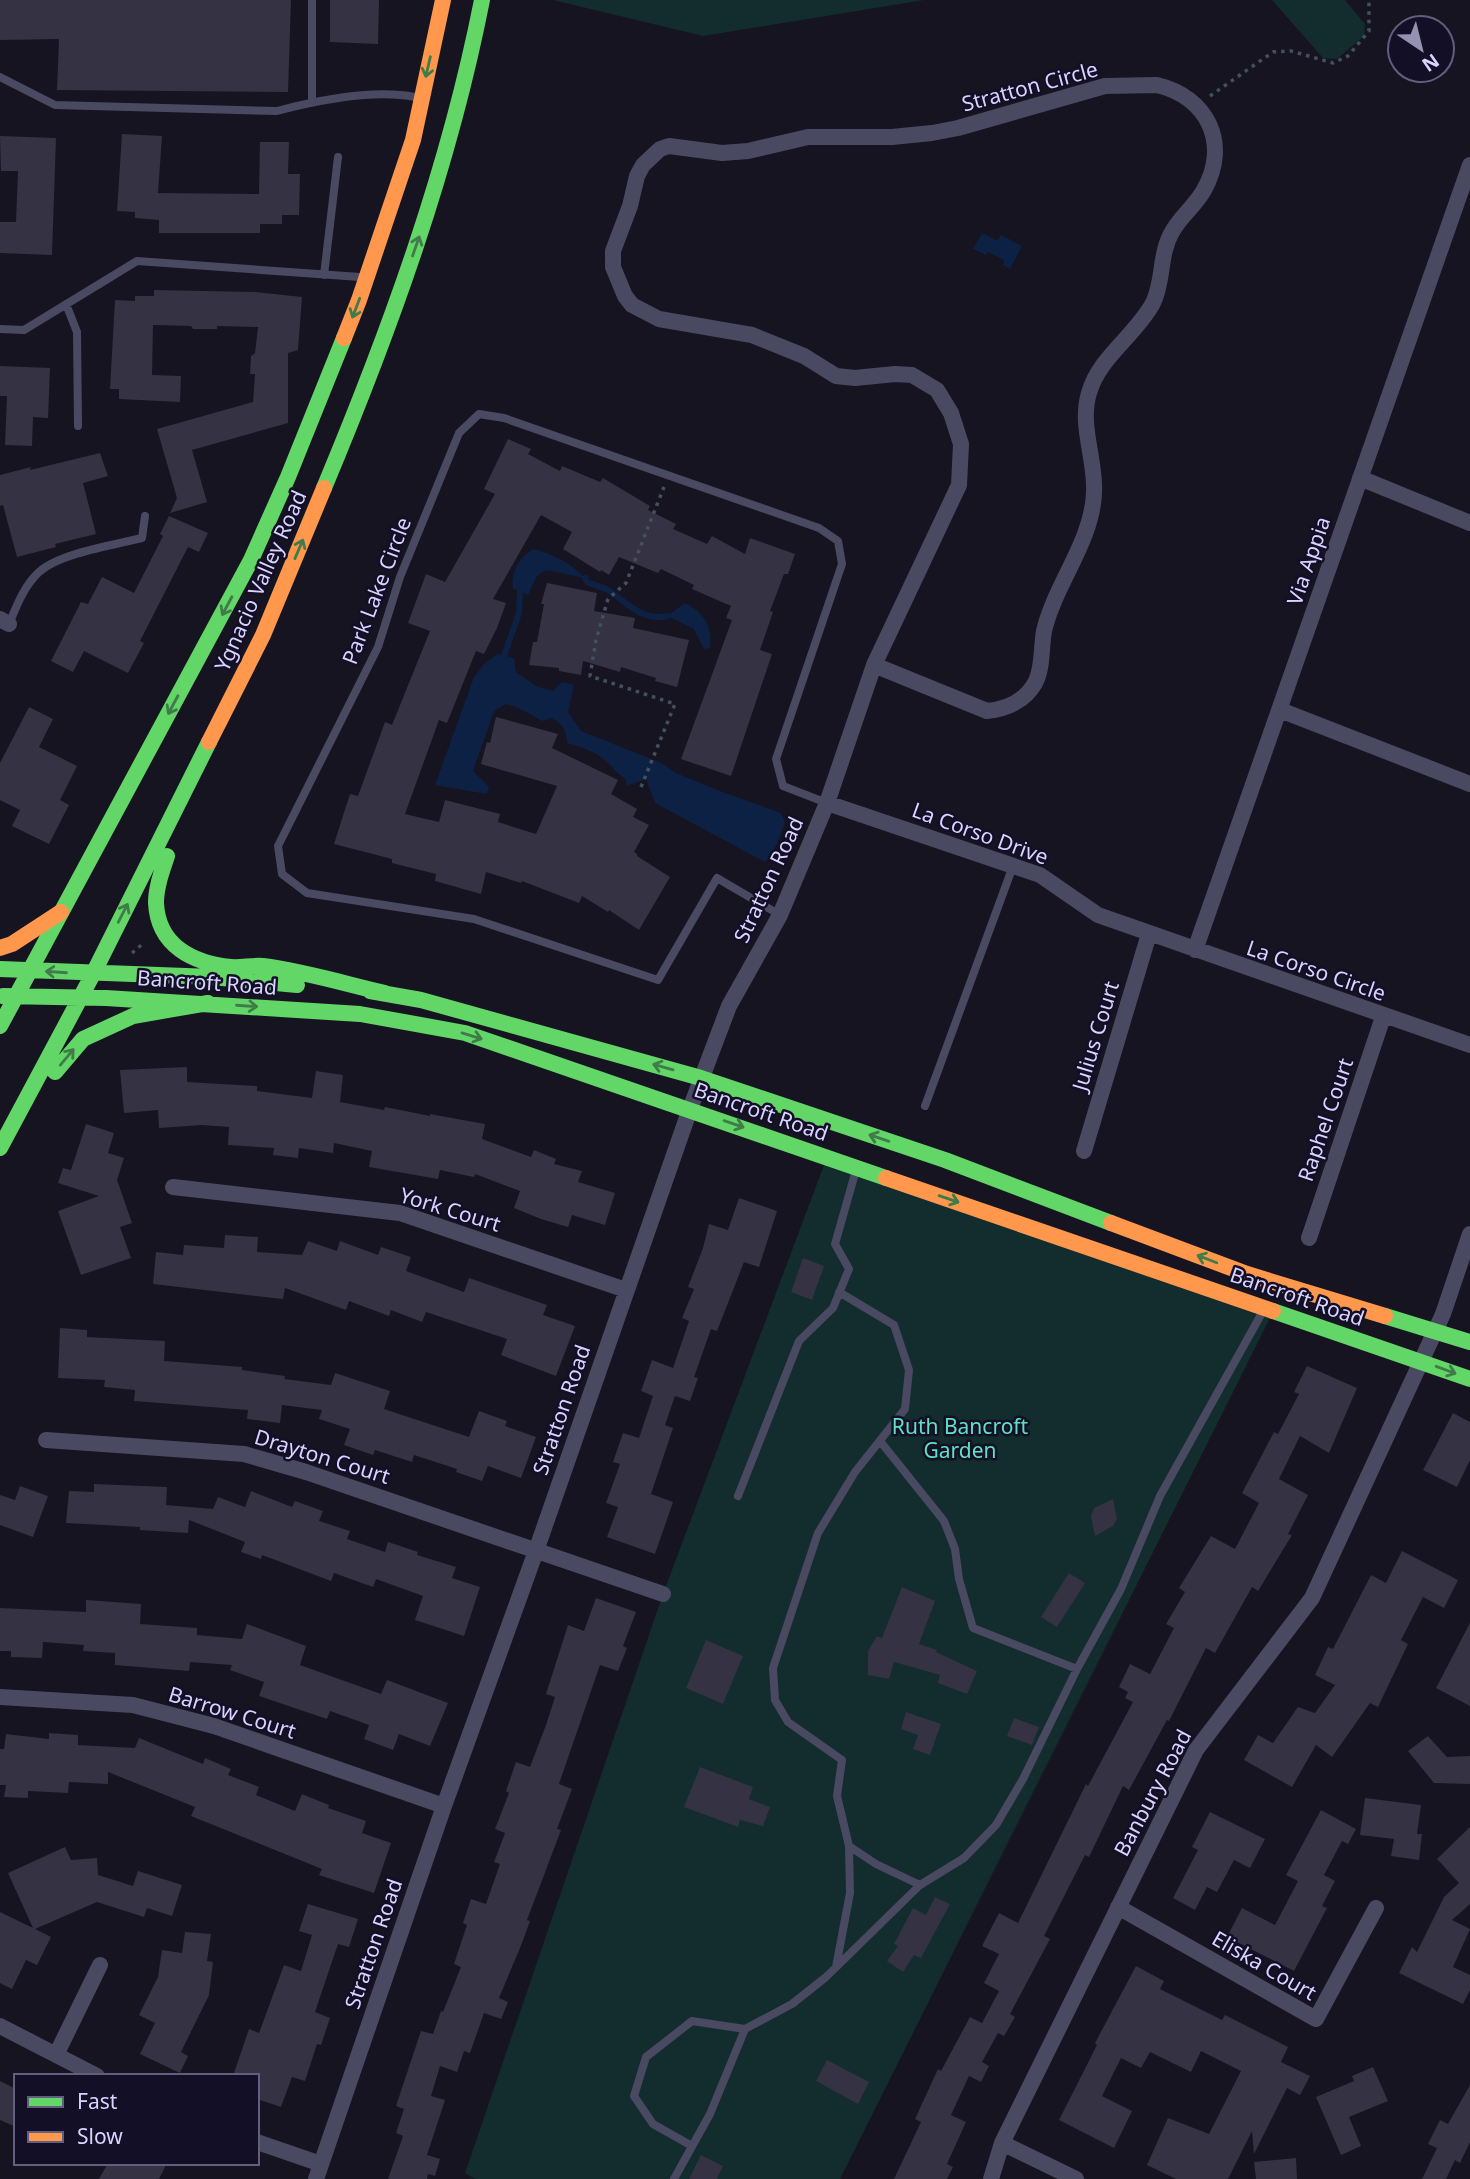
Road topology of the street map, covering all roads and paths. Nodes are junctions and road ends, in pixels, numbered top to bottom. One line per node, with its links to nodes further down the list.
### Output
1 (312, 0): 7 (lane)
2 (443, 0): 6 (main road, Ygnacio Valley Road, one-way to 6)
3 (482, 0): 24 (main road, Ygnacio Valley Road, one-way to 3)
4 (1369, 0): 8 (path)
5 (0, 77): 7 (lane)
6 (421, 98): 7 (lane); 13 (main road, Ygnacio Valley Road)
7 (312, 102)
8 (1196, 105): 22 (street, Stratton Circle); 22 (street, Stratton Circle)
9 (338, 158): 12 (lane)
10 (1470, 164): 11 (street, Via Appia)
11 (1465, 197): 18 (street, Via Appia)
12 (324, 275): 13 (lane); 14 (lane)
13 (366, 278): 29 (main road, Ygnacio Valley Road, one-way to 29)
14 (66, 304): 15 (lane); 16 (lane)
15 (0, 329)
16 (78, 426)
17 (668, 475): 26 (path); 27 (lane, Park Lake Circle); 30 (lane, Park Lake Circle)
18 (1360, 478): 20 (street); 23 (street, Via Appia)
19 (145, 516): 21 (lane)
20 (1470, 523)
21 (5, 621)
22 (874, 665): 27 (street, Stratton Road)
23 (1280, 710): 25 (street); 34 (street, Via Appia)
24 (206, 750): 38 (main road, Ygnacio Valley Road, one-way to 24); 39 (main road)
25 (1470, 785)
26 (641, 787)
27 (827, 803): 28 (street, La Corso Drive); 30 (street, Stratton Road)
28 (1013, 866): 31 (street, La Corso Drive); 47 (lane)
29 (61, 912): 33 (main road); 37 (main road, Ygnacio Valley Road)
30 (780, 915): 46 (street, Stratton Road)
31 (1149, 934): 34 (street, La Corso Circle); 50 (street, Julius Court)
32 (152, 936): 35 (path)
33 (0, 948)
34 (1195, 950): 43 (street, La Corso Circle)
35 (131, 954)
36 (0, 969): 37 (main road, Bancroft Road)
37 (29, 970): 38 (main road, Bancroft Road, one-way to 37); 40 (main road, Ygnacio Valley Road)
38 (93, 974): 39 (main road, Bancroft Road); 41 (main road, Ygnacio Valley Road)
39 (385, 993): 46 (main road, Bancroft Road, one-way to 39)
40 (7, 996): 41 (main road, Bancroft Road); 44 (main road, Ygnacio Valley Road)
41 (81, 997): 42 (main road, Bancroft Road); 49 (main road, Ygnacio Valley Road)
42 (208, 1003): 48 (main road, Bancroft Road, one-way to 48); 49 (main road, one-way to 42)
43 (1383, 1017): 45 (street, La Corso Circle); 54 (street, Raphel Court)
44 (0, 1026)
45 (1470, 1045)
46 (701, 1078): 48 (street, Stratton Road); 58 (main road, Bancroft Road, one-way to 46)
47 (925, 1106)
48 (690, 1109): 51 (main road, Bancroft Road, one-way to 51); 55 (street, Stratton Road)
49 (0, 1150)
50 (1084, 1151)
51 (857, 1167): 56 (lane); 57 (main road, Bancroft Road, one-way to 57)
52 (173, 1187): 55 (street, York Court)
53 (1470, 1234): 58 (street, Banbury Road)
54 (1309, 1238)
55 (626, 1290): 65 (street, Stratton Road)
56 (839, 1292): 63 (lane); 64 (lane)
57 (1265, 1309): 60 (main road, Bancroft Road); 67 (lane)
58 (1436, 1330): 59 (main road, Bancroft Road); 60 (street, Banbury Road)
59 (1470, 1342)
60 (1422, 1361): 61 (main road, Bancroft Road, one-way to 61); 72 (street, Banbury Road)
61 (1470, 1379)
62 (46, 1440): 65 (street, Drayton Court)
63 (880, 1441): 67 (lane); 70 (lane)
64 (738, 1496)
65 (536, 1551): 66 (street, Drayton Court); 69 (street, Stratton Road)
66 (663, 1594)
67 (1077, 1669): 71 (lane)
68 (0, 1697): 69 (street, Barrow Court)
69 (444, 1806): 83 (street, Stratton Road)
70 (849, 1846): 71 (lane); 75 (lane)
71 (920, 1885): 75 (lane)
72 (1118, 1907): 73 (street, Eliska Court); 81 (street, Banbury Road)
73 (1376, 1908)
74 (100, 1965): 78 (street)
75 (836, 1967): 77 (lane)
76 (0, 2026): 78 (street)
77 (745, 2029): 82 (lane); 82 (lane)
78 (56, 2054): 79 (street)
79 (93, 2074)
80 (259, 2143): 83 (street)
81 (1002, 2143): 85 (street, Banbury Road); 86 (street)
82 (692, 2146): 84 (lane)
83 (318, 2172)
84 (674, 2179)
85 (991, 2179)
86 (1076, 2179)

